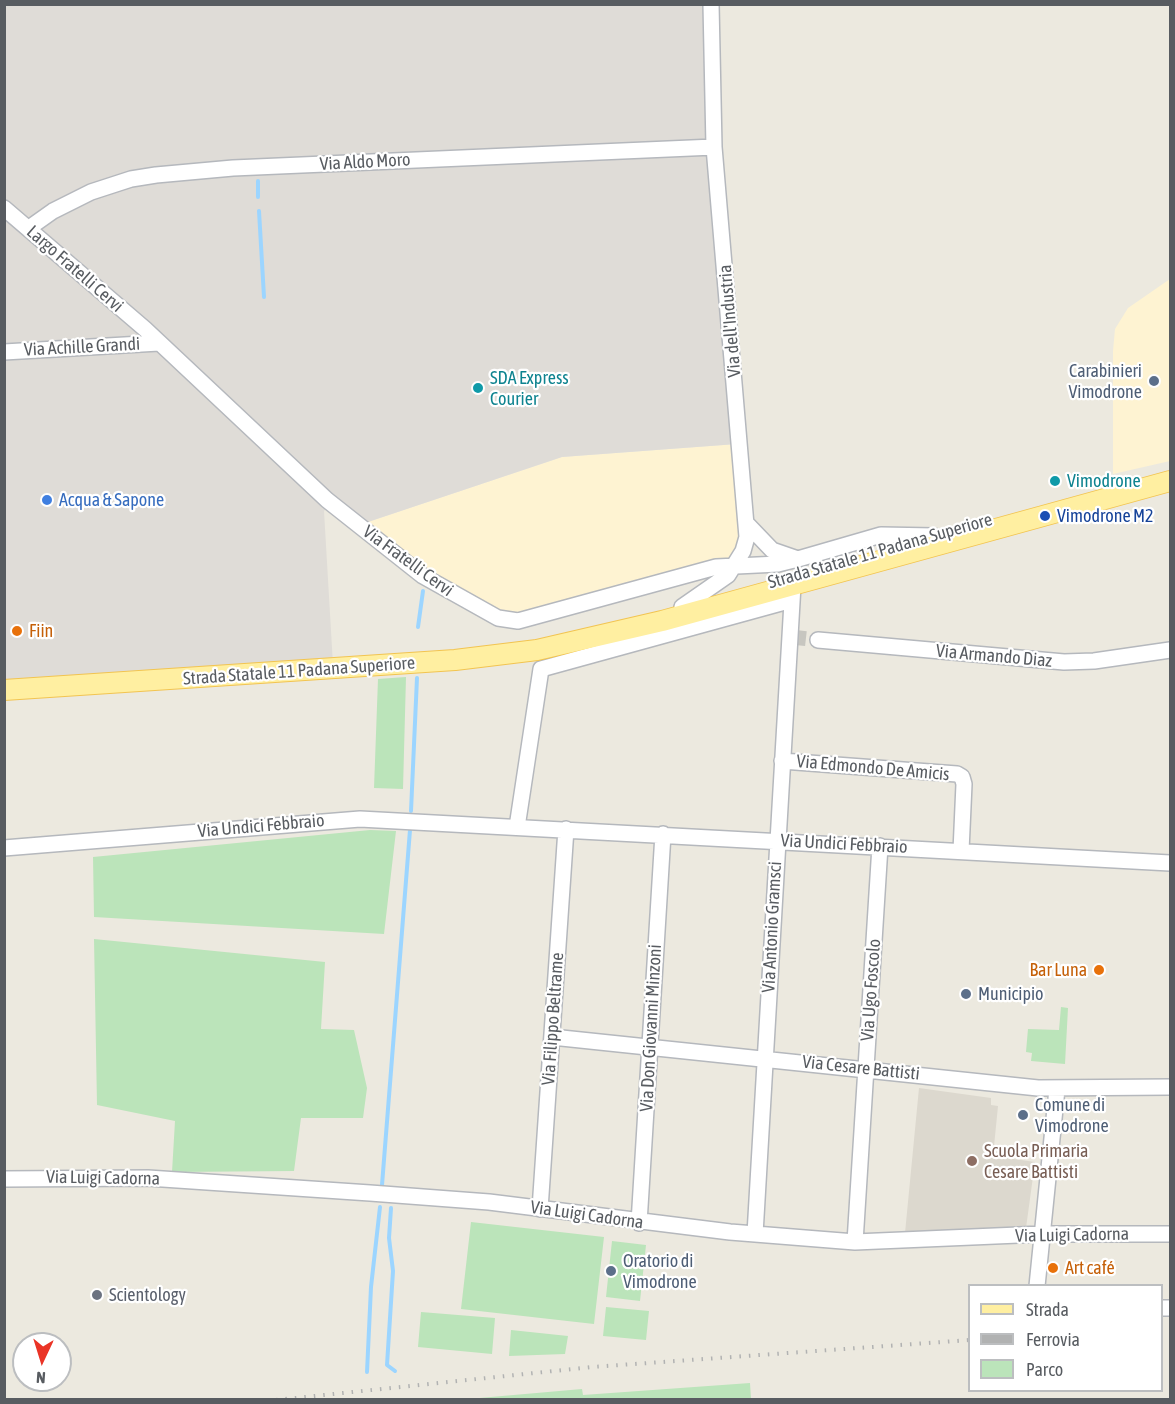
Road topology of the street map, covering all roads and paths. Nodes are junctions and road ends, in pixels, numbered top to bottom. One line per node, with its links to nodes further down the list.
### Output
1 (711, 4): 2 (street, Via dell'Industria)
2 (714, 147): 4 (street, Via Aldo Moro); 10 (street, Via dell'Industria)
3 (4, 208): 4 (street, Largo Fratelli Cervi)
4 (29, 228): 5 (street, Largo Fratelli Cervi)
5 (145, 329): 6 (street, Via Fratelli Cervi)
6 (159, 343): 7 (street, Via Achille Grandi); 13 (street, Via Fratelli Cervi)
7 (4, 352)
8 (1170, 473): 11 (main road, Strada Statale 11 Padana Superiore)
9 (1170, 481): 14 (main road, Strada Statale 11 Padana Superiore)
10 (748, 525): 12 (street); 13 (street, Via dell'Industria)
11 (934, 536): 12 (street, Via Fratelli Cervi); 15 (main road, Strada Statale 11 Padana Superiore)
12 (798, 559): 13 (street, Via Fratelli Cervi)
13 (734, 565): 15 (street, Via dell'Industria)
14 (792, 592): 16 (main road, Strada Statale 11 Padana Superiore); 20 (street, Via Antonio Gramsci); 21 (street)
15 (682, 607): 16 (main road, Strada Statale 11 Padana Superiore)
16 (592, 638): 19 (main road, Strada Statale 11 Padana Superiore)
17 (818, 640): 18 (street, Via Armando Diaz)
18 (1170, 650)
19 (4, 690)
20 (782, 761): 24 (street, Via Antonio Gramsci); 27 (street, Via Edmondo De Amicis)
21 (517, 827): 22 (street, Via Undici Febbraio); 26 (street, Via Undici Febbraio)
22 (566, 829): 23 (street, Via Undici Febbraio); 29 (street, Via Filippo Beltrame)
23 (663, 834): 24 (street, Via Undici Febbraio); 30 (street, Via Don Giovanni Minzoni)
24 (778, 840): 25 (street, Via Undici Febbraio); 31 (street, Via Antonio Gramsci)
25 (880, 846): 27 (street, Via Undici Febbraio); 32 (street, Via Ugo Foscolo)
26 (4, 848)
27 (961, 850): 28 (street, Via Undici Febbraio)
28 (1170, 863)
29 (552, 1037): 30 (street, Via Cesare Battisti); 36 (street, Via Filippo Beltrame)
30 (650, 1047): 31 (street, Via Cesare Battisti); 37 (street, Via Don Giovanni Minzoni)
31 (764, 1058): 32 (street, Via Cesare Battisti); 38 (street, Via Antonio Gramsci)
32 (866, 1068): 34 (street, Via Cesare Battisti); 41 (street, Via Ugo Foscolo)
33 (1170, 1087): 34 (street, Via Cesare Battisti)
34 (1057, 1089): 39 (street)
35 (4, 1179): 36 (street, Via Luigi Cadorna)
36 (540, 1209): 37 (street, Via Luigi Cadorna)
37 (639, 1223): 38 (street, Via Luigi Cadorna)
38 (755, 1234): 41 (street, Via Luigi Cadorna)
39 (1042, 1234): 40 (street, Via Luigi Cadorna); 41 (street, Via Luigi Cadorna); 42 (street)
40 (1170, 1234)
41 (855, 1242)
42 (1036, 1284)

